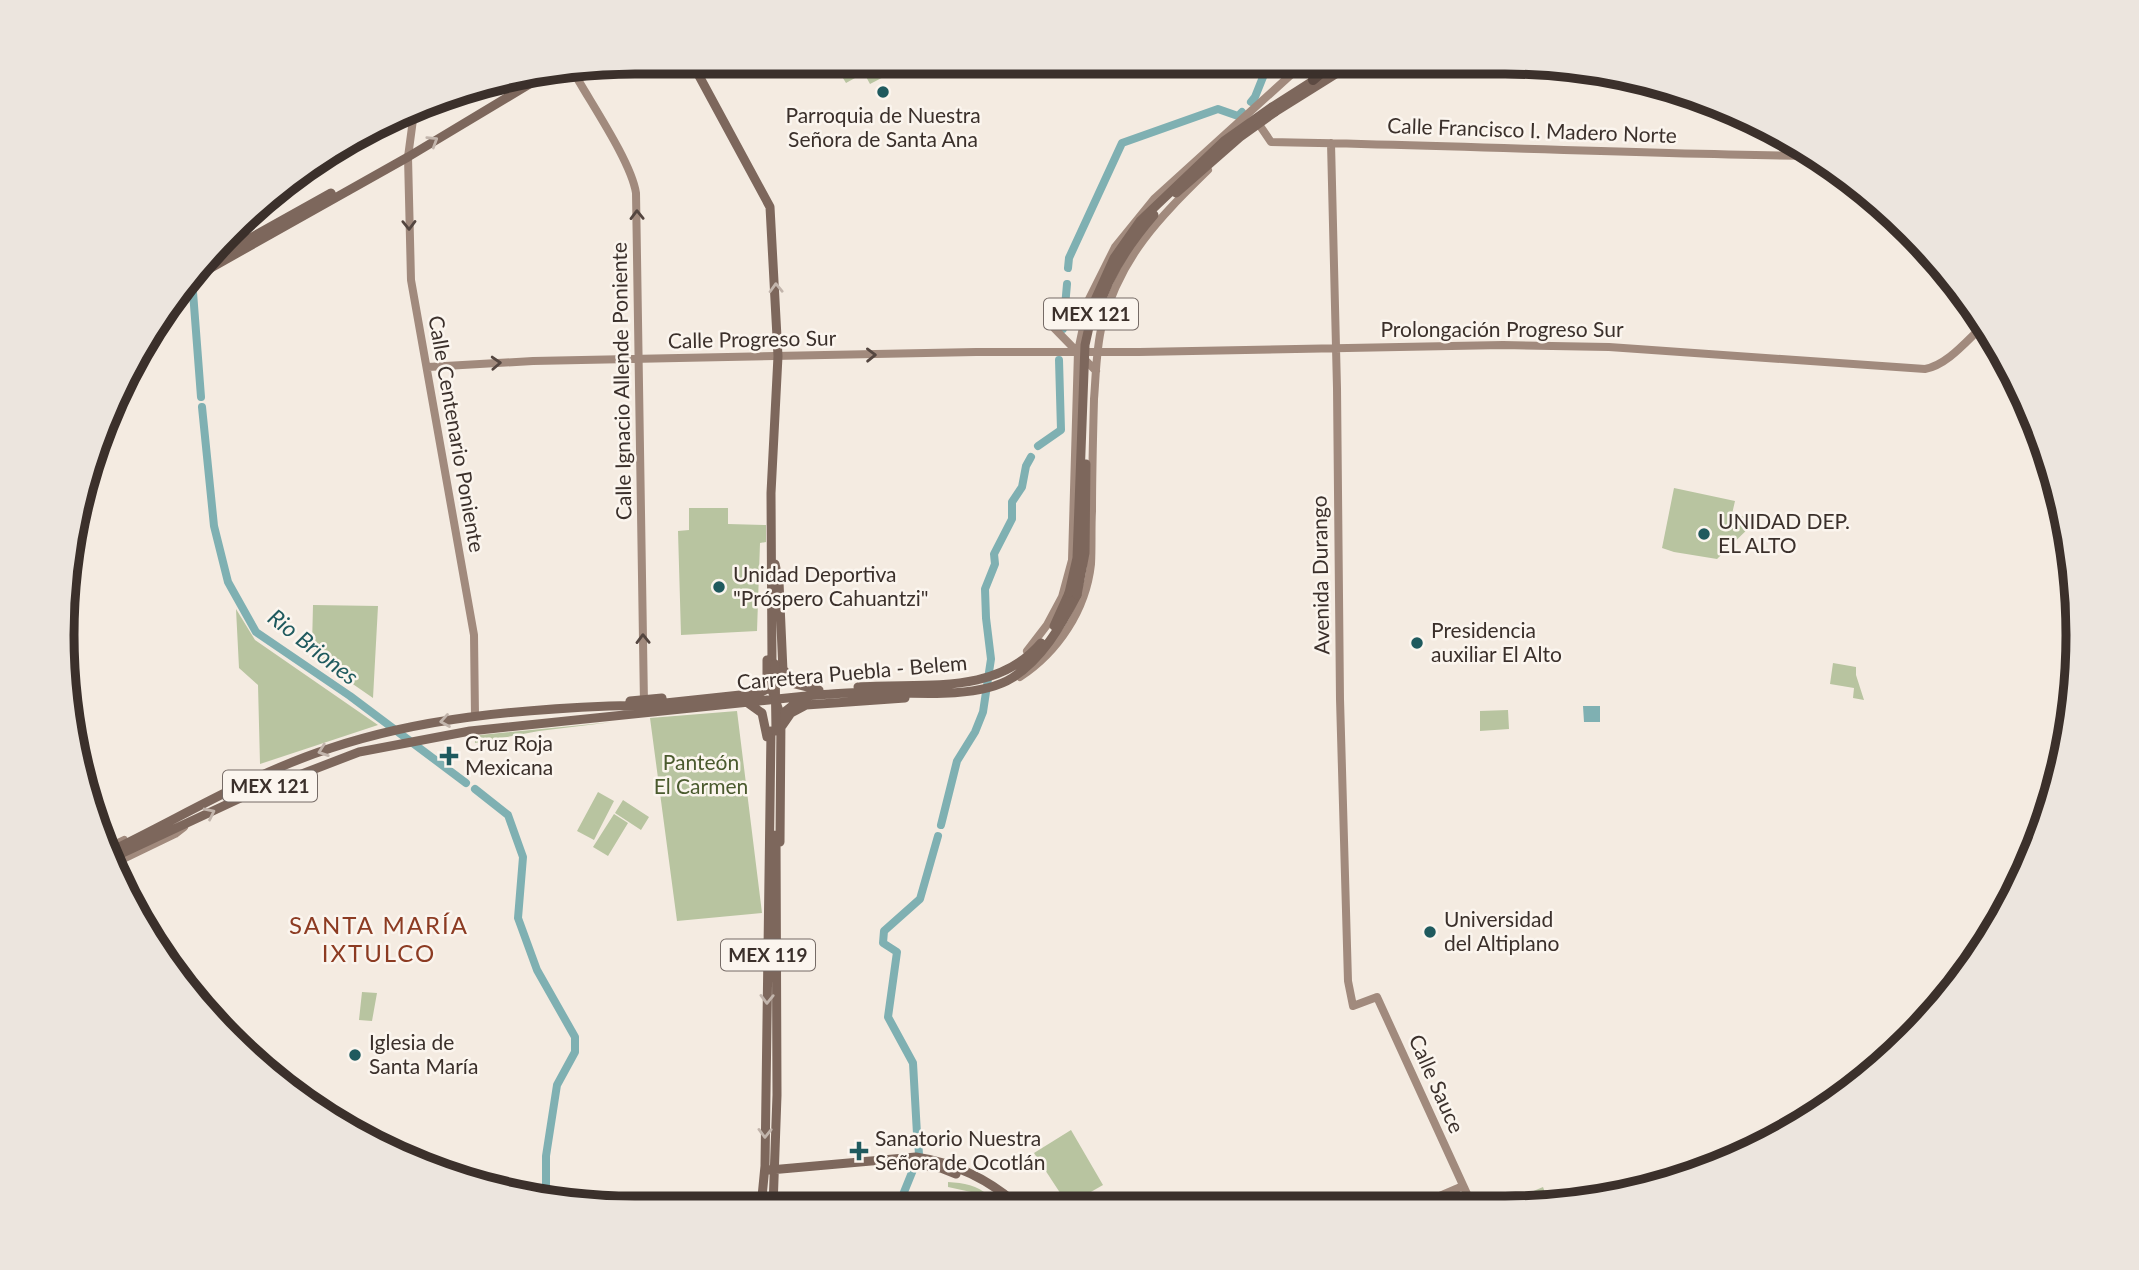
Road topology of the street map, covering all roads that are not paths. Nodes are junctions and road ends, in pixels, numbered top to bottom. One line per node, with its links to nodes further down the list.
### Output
1 (698, 74): 30 (main road, one-way to 1)
2 (1293, 74): 10 (street)
3 (1320, 74): 7 (highway)
4 (1322, 74): 7 (main road, Carretera Puebla - Belem / MEX 121)
5 (1334, 74): 9 (main road, Carretera Puebla - Belem / MEX 121)
6 (576, 77): 32 (street, Calle Ignacio Allende Poniente, one-way to 6)
7 (1313, 80): 9 (main road, Carretera Puebla - Belem / MEX 121)
8 (531, 83): 14 (main road, one-way to 8)
9 (1273, 109): 13 (main road, Carretera Puebla - Belem / MEX 121, bridge); 39 (main road, Carretera Puebla - Belem / MEX 121, bridge)
10 (1253, 116): 12 (street, Calle Francisco I. Madero Norte); 17 (street)
11 (413, 119): 14 (street, Calle Centenario Poniente)
12 (1331, 144): 15 (street, Calle Francisco I. Madero Norte); 27 (street, Avenida Durango)
13 (1224, 150): 18 (street, Carretera Puebla - Belem); 39 (main road, Carretera Puebla - Belem / MEX 121, bridge)
14 (408, 153): 16 (main road); 19 (main road); 34 (street, Calle Centenario Poniente, one-way to 34)
15 (1796, 156)
16 (224, 253)
17 (1110, 256): 18 (street); 20 (street)
18 (1127, 264): 21 (street, Carretera Puebla - Belem)
19 (212, 267)
20 (1098, 279): 21 (street); 24 (street)
21 (1113, 293): 25 (street, Carretera Puebla - Belem)
22 (1053, 327): 28 (street)
23 (1976, 332): 27 (street, Prolongación Progreso Sur)
24 (1080, 336): 26 (street); 28 (street)
25 (1099, 337): 26 (street); 29 (street, Carretera Puebla - Belem)
26 (1089, 344): 28 (street); 29 (street)
27 (1335, 348): 29 (street, Prolongación Progreso Sur); 64 (street, Avenida Durango)
28 (1078, 351): 29 (street, Prolongación Progreso Sur); 30 (street, Calle Progreso Sur, one-way to 28); 31 (street); 33 (street)
29 (1098, 352): 31 (street); 35 (street, Carretera Puebla - Belem)
30 (778, 356): 32 (street, Calle Progreso Sur); 38 (main road)
31 (1086, 359): 33 (street); 35 (street)
32 (638, 360): 34 (street, Calle Progreso Sur, one-way to 32); 48 (street, Calle Ignacio Allende Poniente, one-way to 32)
33 (1078, 366): 36 (street)
34 (428, 367): 52 (street, Calle Centenario Poniente)
35 (1096, 371): 37 (street, Carretera Puebla - Belem)
36 (1078, 394): 37 (street); 40 (street)
37 (1095, 394): 40 (street, Carretera Puebla - Belem)
38 (773, 482): 41 (main road); 41 (main road)
39 (1073, 594): 40 (main road, Carretera Puebla - Belem / MEX 121)
40 (1005, 676): 43 (main road, Carretera Puebla - Belem / MEX 121)
41 (773, 683): 44 (main road, Carretera Puebla - Belem / MEX 121); 44 (main road); 45 (main road, Carretera Puebla - Belem / MEX 121); 47 (main road, Carretera Puebla - Belem / MEX 121); 48 (main road); 51 (main road); 56 (main road, bridge)
42 (932, 685): 43 (main road, Carretera Puebla - Belem / MEX 121); 44 (main road, Carretera Puebla - Belem / MEX 121); 45 (main road)
43 (976, 685): 46 (main road, Carretera Puebla - Belem / MEX 121)
44 (819, 690)
45 (891, 693): 46 (main road, Carretera Puebla - Belem / MEX 121); 51 (main road)
46 (938, 694): 56 (main road)
47 (748, 703): 53 (main road, Carretera Puebla - Belem / MEX 121); 56 (main road)
48 (644, 704): 49 (main road, Carretera Puebla - Belem / MEX 121); 53 (main road)
49 (546, 709): 50 (main road, Carretera Puebla - Belem / MEX 121); 54 (main road)
50 (518, 712): 52 (main road, Carretera Puebla - Belem / MEX 121); 55 (main road)
51 (781, 714): 56 (main road); 56 (main road)
52 (475, 716): 57 (main road, Carretera Puebla - Belem / MEX 121, one-way to 57)
53 (590, 718): 54 (main road, Carretera Puebla - Belem / MEX 121)
54 (546, 723): 55 (main road, Carretera Puebla - Belem / MEX 121)
55 (518, 726): 57 (main road, Carretera Puebla - Belem / MEX 121, one-way to 55)
56 (774, 731): 62 (main road)
57 (186, 819): 58 (main road, Carretera Puebla - Belem / MEX 121); 59 (street, Carretera Puebla - Belem); 63 (street, Carretera Puebla - Belem)
58 (146, 838): 60 (main road, Carretera Puebla - Belem / MEX 121); 61 (main road, Carretera Puebla - Belem / MEX 121)
59 (115, 847)
60 (115, 848)
61 (118, 854)
62 (773, 857): 65 (main road, MEX 119); 66 (main road, MEX 119, one-way to 66)
63 (121, 860)
64 (1377, 997): 71 (street, Calle Sauce)
65 (777, 1053): 66 (main road); 67 (main road, MEX 119)
66 (766, 1054): 70 (main road, MEX 119, one-way to 70)
67 (775, 1151): 69 (main road); 70 (main road, MEX 119)
68 (923, 1161): 69 (main road); 75 (main road); 76 (main road)
69 (788, 1172): 70 (main road); 74 (main road)
70 (769, 1173): 72 (main road, MEX 119); 73 (main road, MEX 119)
71 (1463, 1185): 77 (street); 78 (street, Calle Sauce)
72 (764, 1196)
73 (772, 1196)
74 (775, 1196)
75 (998, 1196)
76 (1006, 1196)
77 (1440, 1196)
78 (1468, 1196)

